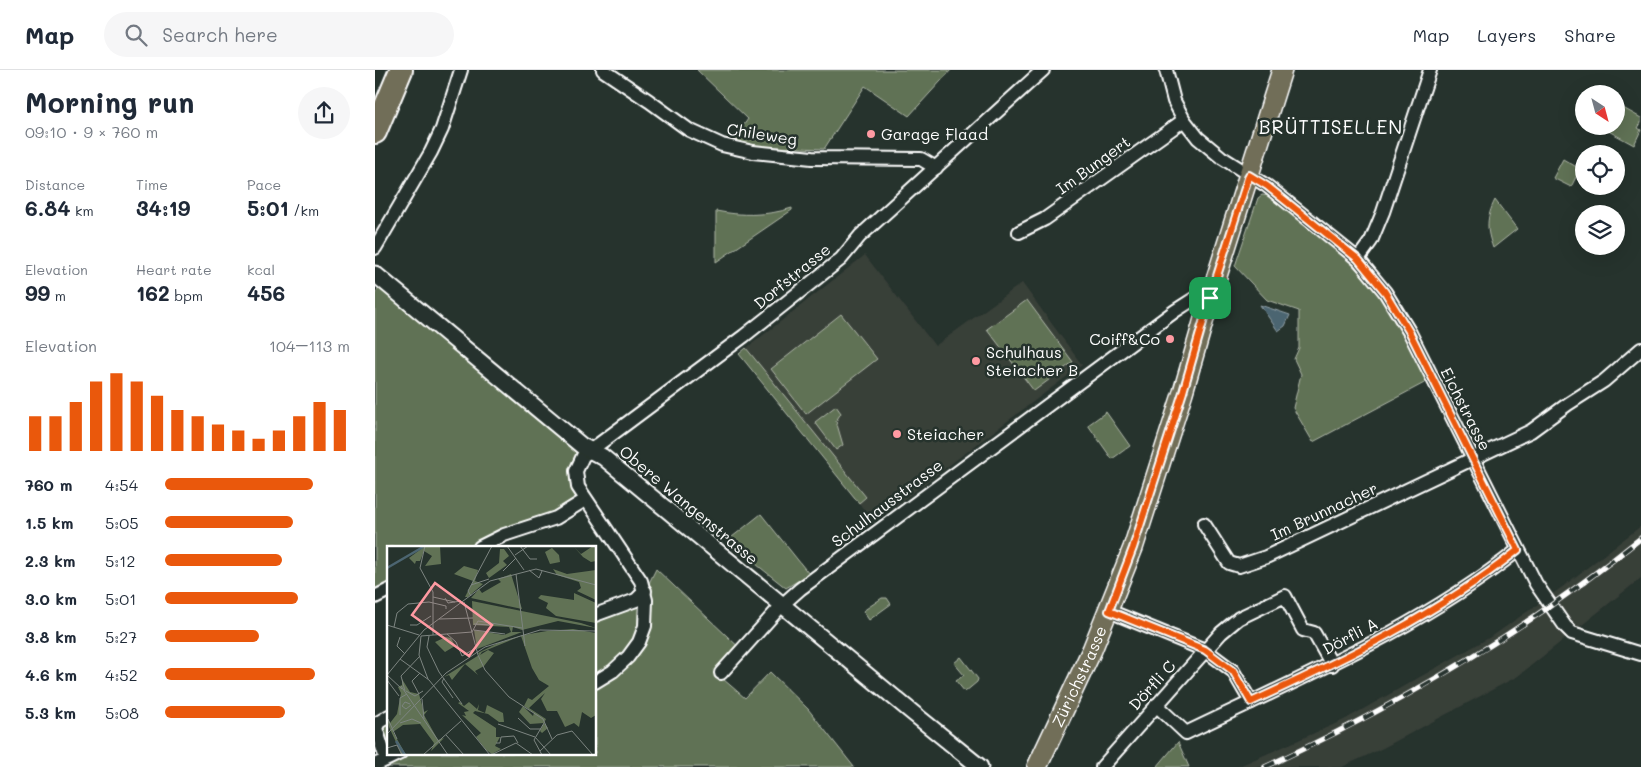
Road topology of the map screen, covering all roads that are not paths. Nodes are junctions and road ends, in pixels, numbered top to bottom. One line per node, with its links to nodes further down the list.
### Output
1 (401, 70): 9 (highway)
2 (461, 70): 13 (street)
3 (603, 70): 10 (street, Chileweg)
4 (1043, 70): 10 (street, Dorfstrasse)
5 (1166, 70): 8 (street, Eichstrasse)
6 (1282, 70): 11 (main road, Zürichstrasse)
7 (1430, 70): 14 (street)
8 (1184, 120): 11 (street, Eichstrasse); 12 (street, Im Bungert)
9 (375, 132)
10 (935, 168): 18 (street, Dorfstrasse)
11 (1249, 175): 14 (street, Eichstrasse); 16 (main road, Zürichstrasse)
12 (1019, 232)
13 (375, 248)
14 (1358, 259): 19 (street, Eichstrasse)
15 (375, 274): 18 (street, Obere Wangenstrasse)
16 (1210, 298): 27 (street, Schulhausstrasse); 28 (main road, Zürichstrasse)
17 (1641, 349): 19 (street, Im Brunnacher)
18 (592, 450): 20 (street, Dorfstrasse); 27 (street, Obere Wangenstrasse)
19 (1473, 459): 21 (street, Im Brunnacher); 23 (street, Eichstrasse)
20 (585, 500): 22 (street); 25 (street)
21 (1204, 524)
22 (482, 546)
23 (1518, 550): 31 (street, Eichstrasse); 32 (street, Dörfli A)
24 (387, 591): 26 (street)
25 (645, 591): 29 (street); 34 (street)
26 (375, 597)
27 (782, 605): 33 (street, Schulhausstrasse); 40 (street, Obere Wangenstrasse)
28 (1109, 611): 30 (street); 41 (main road, Zürichstrasse)
29 (596, 615)
30 (1205, 650): 32 (street, Dörfli C); 35 (street); 36 (street, Dörfli C)
31 (1641, 654)
32 (1332, 665): 35 (street, Dörfli A)
33 (721, 673)
34 (596, 681)
35 (1251, 702): 36 (street, Dörfli A)
36 (1156, 705): 42 (street, Dörfli C)
37 (387, 717): 39 (street)
38 (398, 754): 39 (street)
39 (380, 762)
40 (980, 767)
41 (1037, 767)
42 (1102, 767)

